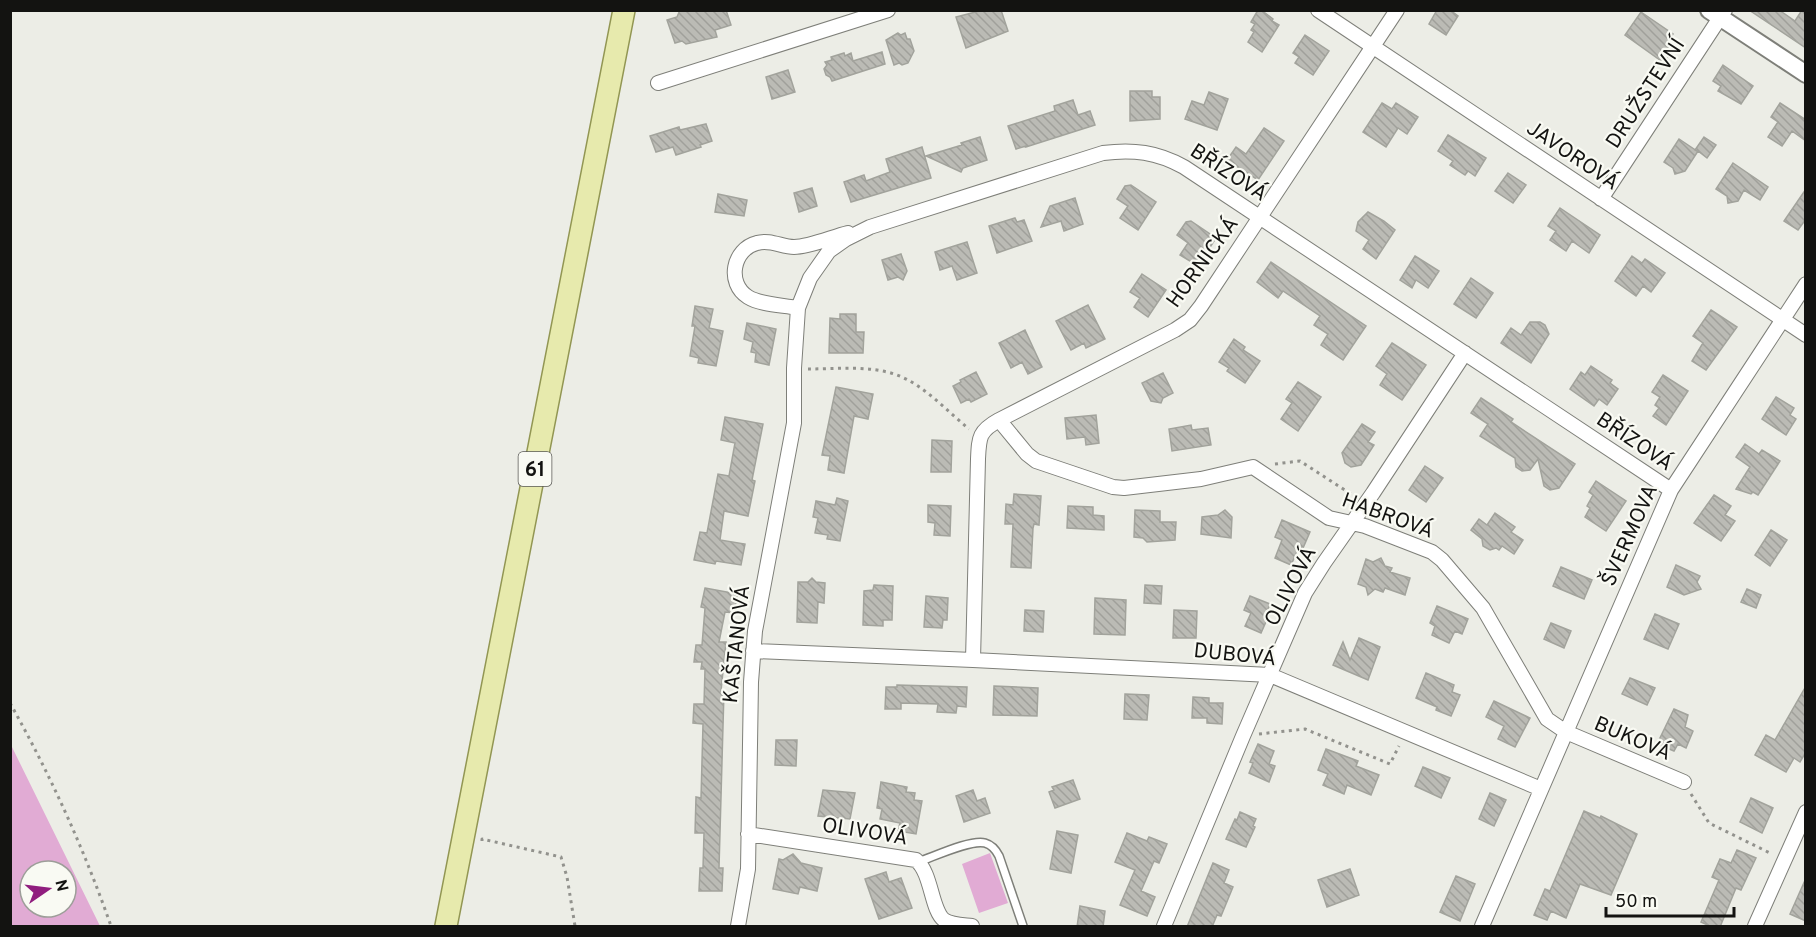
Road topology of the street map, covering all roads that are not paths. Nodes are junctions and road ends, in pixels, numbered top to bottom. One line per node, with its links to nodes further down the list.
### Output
1 (624, 10): 30 (main road, 61)
2 (888, 10): 8 (street)
3 (1318, 10): 6 (street, JAVOROVÁ)
4 (1397, 10): 6 (street, HORNICKÁ)
5 (1718, 13): 7 (street); 9 (street, DRUŽSTEVNÍ)
6 (1372, 47): 9 (street, JAVOROVÁ); 10 (street, HORNICKÁ)
7 (1806, 74)
8 (658, 83)
9 (1601, 199): 14 (street, JAVOROVÁ)
10 (1260, 217): 11 (street, BŘÍZOVÁ); 16 (street, BŘÍZOVÁ); 18 (street, HORNICKÁ)
11 (870, 227): 13 (street, BŘÍZOVÁ); 13 (street)
12 (1806, 285): 14 (street, ŠVERMOVA)
13 (798, 308): 17 (street, BŘÍZOVÁ)
14 (1783, 319): 15 (street, JAVOROVÁ); 19 (street, ŠVERMOVA)
15 (1806, 335)
16 (1465, 353): 19 (street, BŘÍZOVÁ); 20 (street, OLIVOVÁ)
17 (794, 368): 21 (street, KAŠTANOVÁ)
18 (999, 420): 20 (street, HABROVÁ); 22 (street, HORNICKÁ)
19 (1671, 490): 24 (street, ŠVERMOVA)
20 (1352, 523): 23 (street, OLIVOVÁ); 24 (street, HABROVÁ)
21 (753, 651): 22 (street, DUBOVÁ); 28 (street, KAŠTANOVÁ)
22 (973, 660): 23 (street, DUBOVÁ)
23 (1270, 675): 26 (street, DUBOVÁ); 34 (street, OLIVOVÁ)
24 (1566, 732): 25 (street, BUKOVÁ); 26 (street, ŠVERMOVA)
25 (1684, 782)
26 (1541, 789): 35 (street)
27 (1806, 812): 36 (street)
28 (748, 834): 29 (street, OLIVOVÁ); 31 (street, KAŠTANOVÁ)
29 (918, 862): 32 (street, OLIVOVÁ); 33 (lane)
30 (446, 927)
31 (738, 927)
32 (972, 927)
33 (1023, 927)
34 (1164, 927)
35 (1482, 927)
36 (1755, 927)

